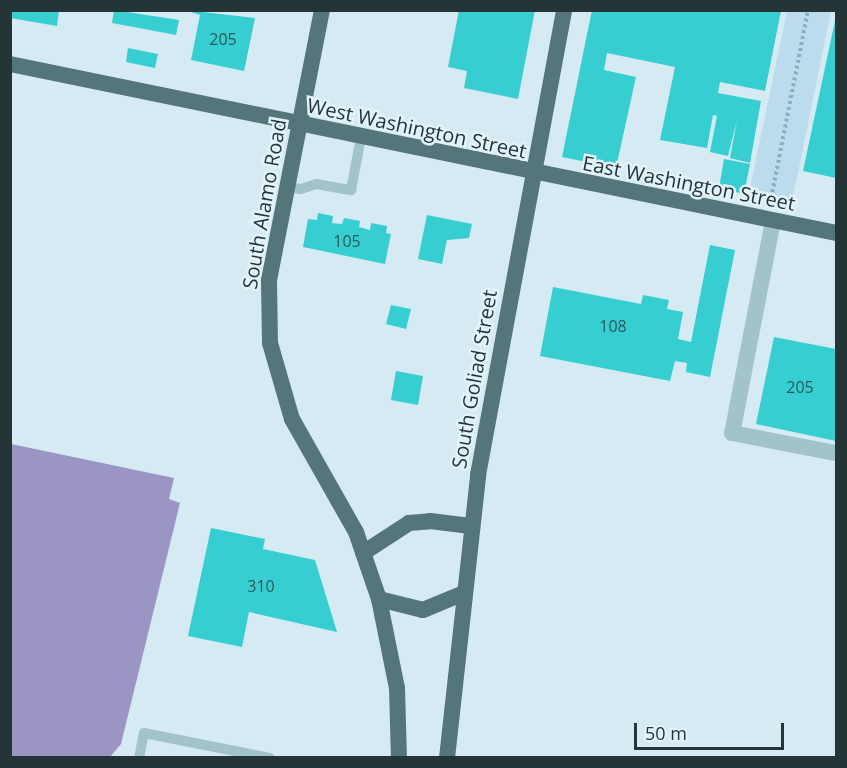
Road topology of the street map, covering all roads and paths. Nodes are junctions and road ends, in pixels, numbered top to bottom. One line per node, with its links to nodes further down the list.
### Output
1 (322, 10): 5 (main road, South Alamo Road)
2 (564, 10): 7 (main road, South Goliad Street)
3 (808, 10): 9 (path)
4 (10, 64): 5 (main road, West Washington Street)
5 (300, 125): 6 (main road, West Washington Street); 8 (main road, South Alamo Road)
6 (361, 137): 7 (main road, West Washington Street); 8 (lane)
7 (532, 173): 9 (main road, East Washington Street); 12 (main road, South Goliad Street)
8 (287, 187): 13 (main road, South Alamo Road)
9 (770, 220): 10 (main road, East Washington Street); 11 (street)
10 (837, 233)
11 (837, 453)
12 (471, 526): 13 (main road); 14 (main road, South Goliad Street)
13 (363, 553): 15 (main road, South Alamo Road)
14 (464, 593): 15 (main road); 19 (main road, South Goliad Street)
15 (379, 599): 18 (main road)
16 (139, 758): 17 (lane)
17 (270, 758)
18 (399, 758)
19 (447, 758)

